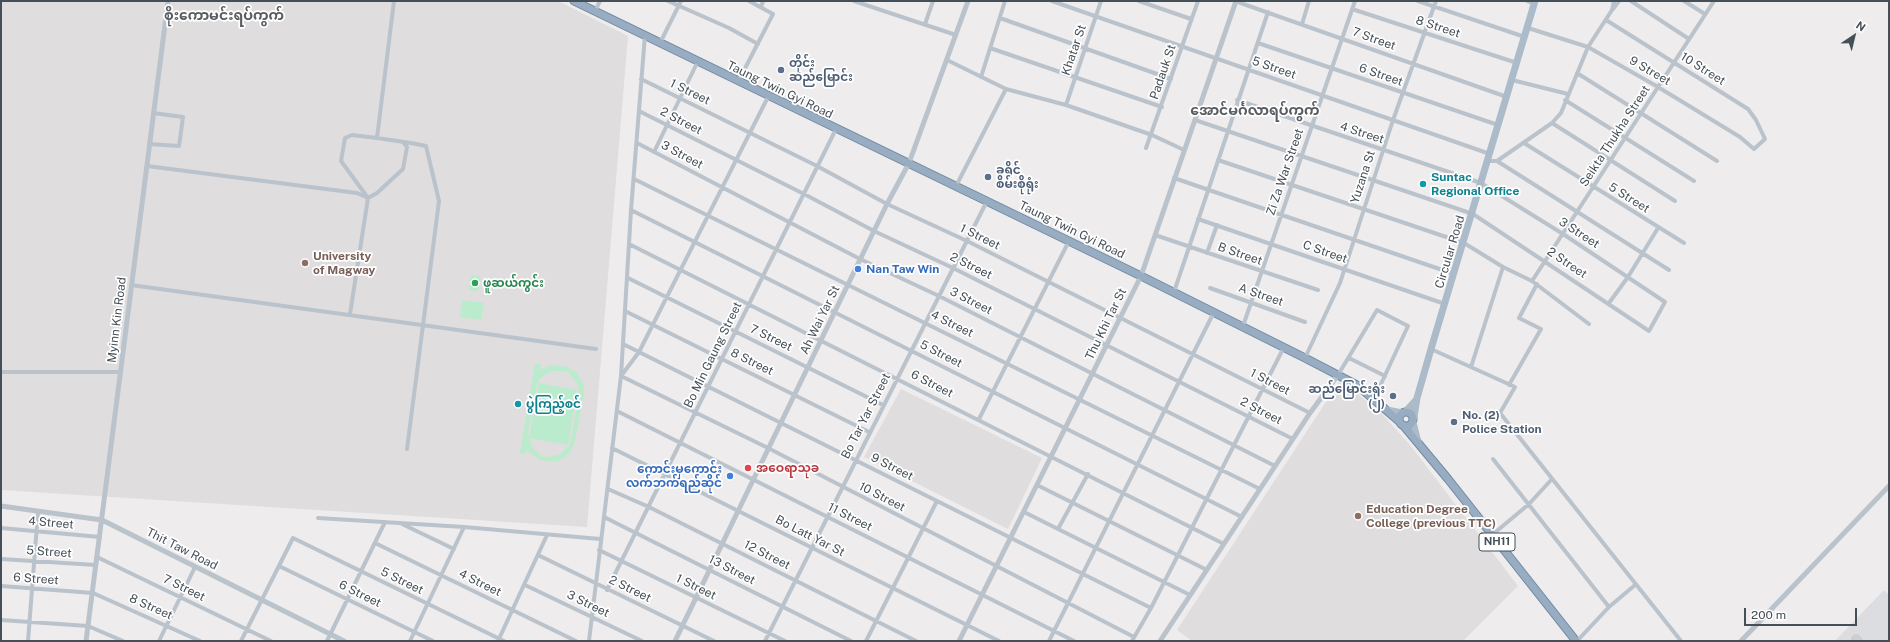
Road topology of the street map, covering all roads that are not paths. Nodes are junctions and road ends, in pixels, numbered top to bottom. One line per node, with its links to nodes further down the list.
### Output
1 (168, 1): 83 (street, Myinn Kin Road)
2 (394, 1): 95 (street)
3 (574, 1): 32 (highway, Taung Twin Gyi Road / NH11)
4 (600, 1): 32 (street)
5 (668, 1): 27 (street)
6 (749, 1): 29 (street)
7 (763, 1): 29 (street)
8 (854, 1): 39 (street)
9 (933, 1): 39 (street)
10 (968, 1): 44 (street, Ah Wai Yar St)
11 (1005, 1): 36 (street)
12 (1052, 1): 35 (street, 5 Street)
13 (1101, 1): 35 (street, Khatar St)
14 (1138, 1): 37 (street)
15 (1198, 1): 37 (street, Padauk St)
16 (1236, 1): 33 (street, 7 Street); 55 (street, Thu Khi Tar St)
17 (1309, 1): 40 (street)
18 (1355, 1): 30 (street, Zi Za War Street)
19 (1418, 1): 28 (street)
20 (1436, 1): 28 (street, Yuzana St)
21 (1614, 1): 31 (street)
22 (1619, 1): 31 (street)
23 (1631, 1): 47 (street)
24 (1684, 1): 34 (street)
25 (1714, 1): 34 (street, Seikta Thukha Street)
26 (1532, 2): 41 (main road, Circular Road)
27 (680, 3): 48 (street); 50 (street)
28 (1434, 6): 42 (street, Yuzana St); 45 (street)
29 (761, 7): 50 (street)
30 (1352, 9): 42 (street, 8 Street); 46 (street, Zi Za War Street)
31 (1612, 10): 38 (street)
32 (595, 12): 43 (highway, Taung Twin Gyi Road / NH11)
33 (1268, 12): 40 (street, 7 Street); 49 (street)
34 (1705, 14): 47 (street, Seikta Thukha Street)
35 (1096, 16): 51 (street, 5 Street); 54 (street, Khatar St)
36 (1000, 18): 53 (street); 54 (street)
37 (1191, 19): 51 (street, Padauk St)
38 (1606, 20): 52 (street); 59 (street, 10 Street)
39 (925, 24): 44 (street)
40 (1302, 24): 46 (street, 7 Street)
41 (1528, 28): 45 (main road, Circular Road); 52 (street, 9 Street)
42 (1424, 34): 58 (street, 8 Street); 60 (street, Yuzana St)
43 (644, 35): 48 (highway, Taung Twin Gyi Road / NH11); 66 (street)
44 (956, 35): 56 (street, Ah Wai Yar St)
45 (1525, 37): 58 (main road, Circular Road)
46 (1342, 38): 60 (street, 7 Street); 61 (street, Zi Za War Street)
47 (1689, 39): 59 (street, Seikta Thukha Street)
48 (660, 43): 57 (highway, Taung Twin Gyi Road / NH11)
49 (1258, 43): 61 (street, 6 Street); 62 (street)
50 (758, 44): 69 (street)
51 (1182, 46): 55 (street, 5 Street); 67 (street, Padauk St)
52 (1588, 47): 63 (street); 70 (street, 9 Street)
53 (990, 48): 64 (street); 65 (street)
54 (1085, 49): 65 (street, Khatar St); 67 (street)
55 (1216, 58): 62 (street, 5 Street); 85 (street, Thu Khi Tar St)
56 (947, 60): 64 (street); 113 (street, Ah Wai Yar St)
57 (698, 61): 69 (highway, Taung Twin Gyi Road / NH11); 77 (street)
58 (1517, 63): 68 (main road, Circular Road)
59 (1674, 63): 70 (street, Seikta Thukha Street); 102 (street, 10 Street)
60 (1413, 64): 72 (street, Yuzana St); 76 (street, 7 Street)
61 (1332, 68): 72 (street, 6 Street); 74 (street, Zi Za War Street)
62 (1248, 69): 74 (street, 5 Street); 78 (street)
63 (1577, 73): 73 (street); 84 (street)
64 (981, 77): 71 (street)
65 (1075, 78): 80 (street, Khatar St); 81 (street)
66 (641, 79): 77 (street, 1 Street); 82 (street)
67 (1171, 79): 81 (street, Padauk St)
68 (1512, 80): 73 (street); 76 (main road, Circular Road)
69 (738, 82): 75 (highway, Taung Twin Gyi Road / NH11)
70 (1658, 87): 84 (street, Seikta Thukha Street); 102 (street, 9 Street)
71 (1006, 89): 80 (street); 122 (street)
72 (1403, 92): 86 (street, Yuzana St); 88 (street, 6 Street)
73 (1568, 94): 79 (street)
74 (1322, 95): 86 (street, 5 Street); 90 (street, Zi Za War Street)
75 (768, 97): 91 (highway, Taung Twin Gyi Road / NH11); 93 (street)
76 (1507, 97): 88 (main road, Circular Road)
77 (680, 99): 89 (street); 93 (street, 1 Street)
78 (1237, 100): 90 (street, 4 Street); 92 (street)
79 (1565, 100): 87 (street); 96 (street)
80 (1066, 105): 94 (street)
81 (1162, 107): 94 (street, Padauk St)
82 (639, 112): 89 (street, 2 Street); 98 (street)
83 (153, 113): 100 (street, Myinn Kin Road); 100 (street)
84 (1641, 113): 96 (street, Seikta Thukha Street); 112 (street)
85 (1195, 120): 92 (street); 103 (street, Thu Khi Tar St)
86 (1393, 120): 104 (street, Yuzana St); 107 (street, 5 Street)
87 (1552, 123): 99 (street); 110 (street)
88 (1499, 125): 107 (main road, Circular Road)
89 (667, 126): 105 (street); 108 (street, 2 Street)
90 (1312, 127): 104 (street, 4 Street); 106 (street, Zi Za War Street)
91 (836, 129): 113 (highway, Taung Twin Gyi Road / NH11); 115 (street, Bo Min Gaung Street)
92 (1228, 131): 106 (street); 109 (street)
93 (749, 133): 108 (street); 115 (street, 1 Street)
94 (1152, 136): 101 (street, Padauk St); 103 (street)
95 (377, 138): 97 (street); 127 (street)
96 (1625, 138): 110 (street, Seikta Thukha Street); 119 (street)
97 (403, 142): 127 (street); 191 (street)
98 (637, 143): 105 (street, 3 Street); 117 (street)
99 (1524, 143): 111 (street); 124 (street, 5 Street)
100 (150, 144): 114 (street, Myinn Kin Road)
101 (1146, 148)
102 (1754, 149)
103 (1184, 150): 116 (street, Thu Khi Tar St)
104 (1383, 150): 118 (street, Yuzana St); 120 (street, 4 Street)
105 (654, 152): 123 (street, 3 Street)
106 (1302, 156): 118 (street); 121 (street, Zi Za War Street)
107 (1489, 157): 111 (street); 120 (main road, Circular Road)
108 (736, 160): 123 (street); 126 (street, 2 Street)
109 (1218, 160): 121 (street); 125 (street)
110 (1610, 160): 124 (street, Seikta Thukha Street); 129 (street)
111 (1497, 161): 133 (street)
112 (1717, 161)
113 (909, 163): 122 (highway, Taung Twin Gyi Road / NH11); 130 (street, Ah Wai Yar St)
114 (147, 166): 127 (street); 172 (street, Myinn Kin Road)
115 (817, 166): 126 (street, Bo Min Gaung Street); 130 (street, 1 Street)
116 (1174, 178): 125 (street); 143 (street, Thu Khi Tar St)
117 (634, 179): 132 (street); 134 (street, 4 Street)
118 (1373, 180): 131 (street, Yuzana St); 135 (street)
119 (1694, 181)
120 (1481, 183): 135 (main road, Circular Road); 142 (street, 3 Street)
121 (1292, 185): 131 (street); 136 (street, Zi Za War Street)
122 (956, 186): 128 (highway, Taung Twin Gyi Road / NH11)
123 (722, 187): 134 (street); 138 (street, 3 Street)
124 (1593, 187): 133 (street, Seikta Thukha Street); 140 (street, 5 Street)
125 (1208, 189): 136 (street); 137 (street)
126 (804, 194): 138 (street, Bo Min Gaung Street); 141 (street, 2 Street)
127 (368, 198): 187 (street)
128 (987, 201): 146 (street, Bo Tar Yar Street); 147 (highway, Taung Twin Gyi Road / NH11)
129 (1674, 201)
130 (887, 204): 141 (street, Ah Wai Yar St); 146 (street, 1 Street)
131 (1364, 209): 144 (street, Yuzana St); 148 (street)
132 (631, 210): 145 (street, 5 Street); 149 (street)
133 (1577, 212): 142 (street, Seikta Thukha Street); 155 (street)
134 (708, 214): 145 (street); 153 (street, 4 Street)
135 (1473, 214): 148 (main road, Circular Road); 157 (street, 2 Street)
136 (1281, 215): 144 (street); 150 (street, Zi Za War Street)
137 (1198, 219): 139 (street, C Street); 152 (street)
138 (790, 222): 153 (street, Bo Min Gaung Street); 156 (street, 3 Street)
139 (1217, 225): 150 (street, C Street); 154 (street)
140 (1658, 228): 151 (street, 5 Street); 155 (street)
141 (874, 231): 156 (street, Ah Wai Yar St); 159 (street, 2 Street)
142 (1563, 234): 157 (street, Seikta Thukha Street); 167 (street, 3 Street)
143 (1155, 235): 152 (street, B Street); 166 (street, Thu Khi Tar St)
144 (1354, 240): 161 (street, Yuzana St); 164 (street)
145 (695, 241): 160 (street); 165 (street, 5 Street)
146 (967, 241): 159 (street, Bo Tar Yar Street); 170 (street, 1 Street)
147 (1069, 241): 166 (highway, Taung Twin Gyi Road / NH11); 170 (street)
148 (1464, 243): 158 (street); 164 (main road, Circular Road)
149 (629, 244): 160 (street, 6 Street); 168 (street)
150 (1271, 244): 161 (street, C Street); 163 (street, Zi Za War Street)
151 (1684, 244)
152 (1189, 247): 154 (street, B Street); 176 (street)
153 (777, 248): 165 (street, Bo Min Gaung Street); 173 (street, 4 Street)
154 (1207, 253): 163 (street, B Street)
155 (1643, 254): 162 (street); 167 (street)
156 (860, 259): 173 (street, Ah Wai Yar St); 177 (street, 3 Street)
157 (1546, 260): 169 (street, Seikta Thukha Street); 180 (street, 2 Street)
158 (1503, 267): 169 (street); 212 (street)
159 (953, 268): 177 (street, Bo Tar Yar Street); 183 (street, 2 Street)
160 (681, 269): 178 (street); 181 (street, 6 Street)
161 (1344, 269): 182 (street, C Street); 207 (street, Yuzana St)
162 (1669, 270)
163 (1262, 272): 175 (street, B Street); 179 (street, Zi Za War Street)
164 (1454, 274): 182 (main road, Circular Road)
165 (764, 276): 181 (street, Bo Min Gaung Street); 185 (street, 5 Street)
166 (1141, 276): 176 (highway, Taung Twin Gyi Road / NH11); 188 (street, Thu Khi Tar St)
167 (1628, 277): 180 (street); 195 (street, 3 Street)
168 (628, 278): 178 (street, 7 Street); 184 (street)
169 (1532, 281): 171 (street)
170 (1048, 282): 183 (street); 188 (street, 1 Street)
171 (1537, 284): 193 (street); 221 (street)
172 (131, 285): 187 (street); 214 (street, Myinn Kin Road)
173 (848, 285): 185 (street, Ah Wai Yar St); 189 (street, 4 Street)
174 (1210, 288): 179 (street, A Street)
175 (1318, 290)
176 (1174, 292): 186 (highway, Taung Twin Gyi Road / NH11)
177 (939, 296): 189 (street, Bo Tar Yar Street); 197 (street, 3 Street)
178 (667, 297): 192 (street); 196 (street, 7 Street)
179 (1251, 302): 190 (street, A Street); 194 (street, Zi Za War Street)
180 (1609, 303): 195 (street, 2 Street)
181 (750, 304): 196 (street, Bo Min Gaung Street); 198 (street, 6 Street)
182 (1445, 304): 203 (main road, Circular Road)
183 (1034, 309): 197 (street); 200 (street, 2 Street)
184 (626, 311): 192 (street, 8 Street); 199 (street)
185 (834, 312): 198 (street, Ah Wai Yar St); 204 (street, 5 Street)
186 (1214, 312): 194 (highway, Taung Twin Gyi Road / NH11); 206 (street)
187 (350, 314): 191 (street)
188 (1120, 318): 200 (street, Thu Khi Tar St); 206 (street, 1 Street)
189 (925, 322): 204 (street, Bo Tar Yar Street); 210 (street, 4 Street)
190 (1305, 322)
191 (423, 324): 202 (street); 250 (street)
192 (653, 324): 205 (street); 209 (street, 8 Street)
193 (1589, 324)
194 (1243, 326): 201 (highway, Taung Twin Gyi Road / NH11)
195 (1648, 330)
196 (736, 332): 209 (street, Bo Min Gaung Street); 211 (street, 7 Street)
197 (1020, 337): 210 (street); 215 (street, 3 Street)
198 (821, 340): 211 (street, Ah Wai Yar St); 219 (street, 6 Street)
199 (623, 344): 205 (street, 9 Street); 217 (street)
200 (1107, 345): 215 (street, Thu Khi Tar St); 220 (street, 2 Street)
201 (1284, 347): 207 (highway, Taung Twin Gyi Road / NH11); 223 (street)
202 (596, 349)
203 (1431, 349): 212 (street); 226 (main road, Circular Road)
204 (911, 350): 219 (street, Bo Tar Yar Street); 224 (street, 5 Street)
205 (639, 352): 217 (street); 222 (street, 9 Street)
206 (1193, 354): 220 (street); 223 (street, 1 Street)
207 (1305, 358): 216 (highway, Taung Twin Gyi Road / NH11)
208 (1350, 358): 216 (street); 218 (street); 218 (street)
209 (722, 359): 222 (street, Bo Min Gaung Street); 225 (street, 8 Street)
210 (1007, 363): 224 (street); 227 (street, 4 Street)
211 (808, 367): 225 (street, Ah Wai Yar St); 229 (street, 7 Street)
212 (1471, 367): 221 (street)
213 (1, 372): 214 (street)
214 (120, 372): 280 (street, Myinn Kin Road)
215 (1093, 373): 227 (street, Thu Khi Tar St); 230 (street, 3 Street)
216 (1338, 375): 228 (highway, Taung Twin Gyi Road / NH11); 235 (street)
217 (621, 376): 232 (street); 234 (street, 10 Street)
218 (1385, 376): 228 (street)
219 (897, 378): 229 (street, Bo Tar Yar Street); 237 (street, 6 Street)
220 (1179, 381): 230 (street); 236 (street, 2 Street)
221 (1509, 385): 260 (street)
222 (709, 387): 234 (street, Bo Min Gaung Street); 239 (street, 9 Street)
223 (1262, 389): 235 (street, 1 Street); 236 (street)
224 (993, 391): 237 (street); 241 (street, 5 Street)
225 (794, 394): 239 (street, Ah Wai Yar St); 242 (street, 8 Street)
226 (1417, 398): 233 (main road); 238 (main road, Circular Road)
227 (1080, 399): 241 (street, Thu Khi Tar St); 243 (street, 4 Street)
228 (1374, 399): 231 (highway, Taung Twin Gyi Road / NH11)
229 (883, 405): 242 (street, Bo Tar Yar Street)
230 (1165, 410): 243 (street); 247 (street, 3 Street)
231 (1387, 410): 233 (main road); 240 (highway, Taung Twin Gyi Road / NH11)
232 (617, 411): 246 (street, 11 Street); 248 (street)
233 (1404, 412): 238 (highway); 240 (highway)
234 (695, 413): 246 (street, Bo Min Gaung Street); 249 (street, 10 Street)
235 (1310, 414): 244 (street)
236 (1248, 416): 244 (street, 2 Street); 247 (street)
237 (979, 419): 251 (street, 6 Street)
238 (1413, 420): 240 (highway); 245 (main road, Circular Road)
239 (781, 422): 249 (street, Ah Wai Yar St); 253 (street, 9 Street)
240 (1401, 424): 245 (highway, NH11)
241 (1066, 427): 251 (street, Thu Khi Tar St); 254 (street, 5 Street)
242 (869, 432): 253 (street, Bo Tar Yar Street)
243 (1152, 434): 254 (street); 256 (street, 4 Street)
244 (1293, 439): 255 (street)
245 (1418, 442): 292 (highway, NH11)
246 (681, 443): 257 (street, Bo Min Gaung Street); 259 (street, 11 Street)
247 (1234, 445): 255 (street, 3 Street); 256 (street)
248 (612, 448): 257 (street, Bo Latt Yar St); 264 (street)
249 (768, 448): 259 (street, Ah Wai Yar St); 263 (street, 10 Street)
250 (407, 450)
251 (1052, 456): 258 (street, 6 Street); 261 (street, Thu Khi Tar St)
252 (1493, 459): 270 (street)
253 (855, 460): 263 (street, Bo Tar Yar Street); 268 (street, 9 Street)
254 (1138, 464): 266 (street); 267 (street, 5 Street)
255 (1275, 466): 265 (street)
256 (1222, 469): 265 (street, 4 Street); 267 (street)
257 (665, 474): 272 (street, Bo Min Gaung Street); 273 (street, Bo Latt Yar St)
258 (1088, 474): 266 (street, 6 Street); 269 (street)
259 (752, 479): 273 (street, Ah Wai Yar St); 277 (street, 11 Street)
260 (1552, 479): 270 (street); 323 (street)
261 (1037, 485): 269 (street); 275 (street, Thu Khi Tar St)
262 (1889, 486): 385 (street)
263 (841, 487): 277 (street, Bo Tar Yar Street); 287 (street, 10 Street)
264 (608, 489): 272 (street, 12 Street); 276 (street)
265 (1260, 489): 278 (street)
266 (1124, 492): 281 (street); 284 (street, 6 Street)
267 (1206, 499): 278 (street, 5 Street); 284 (street)
268 (937, 501): 287 (street); 294 (street, 9 Street)
269 (1072, 502): 281 (street); 288 (street)
270 (1529, 504): 292 (street); 338 (street)
271 (1, 506): 274 (street, Thit Taw Road)
272 (649, 507): 290 (street, Bo Min Gaung Street); 297 (street, 12 Street)
273 (738, 511): 297 (street, Ah Wai Yar St); 299 (street, Bo Latt Yar St)
274 (38, 512): 280 (street, Thit Taw Road); 289 (street)
275 (1024, 512): 288 (street); 294 (street, Thu Khi Tar St)
276 (604, 517): 290 (street, 13 Street); 295 (street)
277 (826, 517): 299 (street, Bo Tar Yar Street); 306 (street, 11 Street)
278 (1242, 517): 298 (street)
279 (318, 518): 282 (street)
280 (102, 520): 293 (street, Myinn Kin Road); 313 (street, Thit Taw Road)
281 (1109, 520): 300 (street); 303 (street)
282 (385, 522): 283 (street); 296 (street)
283 (400, 523): 286 (street); 301 (street)
284 (1191, 527): 298 (street, 6 Street); 303 (street)
285 (1, 528): 289 (street, 4 Street)
286 (464, 528): 291 (street); 301 (street)
287 (923, 529): 306 (street); 312 (street, 10 Street)
288 (1058, 529): 300 (street)
289 (36, 531): 293 (street, 4 Street); 308 (street)
290 (636, 532): 309 (street, Bo Min Gaung Street); 314 (street, 13 Street)
291 (547, 535): 295 (street); 304 (street)
292 (1492, 535): 383 (highway, NH11)
293 (100, 537): 305 (street, Myinn Kin Road)
294 (1011, 538): 312 (street, Thu Khi Tar St); 317 (street, 9 Street)
295 (600, 539): 302 (street)
296 (375, 542): 316 (street); 318 (street, 4 Street)
297 (722, 544): 314 (street, Ah Wai Yar St); 319 (street, 12 Street)
298 (1224, 544): 315 (street)
299 (811, 547): 319 (street, Bo Tar Yar Street); 325 (street, Bo Latt Yar St)
300 (1096, 547): 317 (street); 320 (street)
301 (454, 549): 318 (street)
302 (599, 550): 309 (street, 1 Street); 321 (street)
303 (1177, 554): 315 (street); 320 (street)
304 (538, 555): 321 (street, 2 Street); 322 (street)
305 (97, 557): 310 (street); 331 (street, 7 Street)
306 (908, 558): 325 (street); 329 (street, 11 Street)
307 (1, 559): 308 (street, 5 Street)
308 (34, 561): 310 (street, 5 Street); 326 (street)
309 (622, 562): 327 (street, Bo Min Gaung Street); 333 (street, 1 Street)
310 (96, 565): 328 (street)
311 (279, 566): 316 (street, 5 Street); 332 (street, 6 Street); 334 (street)
312 (997, 566): 329 (street, Thu Khi Tar St); 335 (street, 10 Street)
313 (195, 567): 331 (street); 334 (street, Thit Taw Road)
314 (709, 569): 333 (street, Ah Wai Yar St); 337 (street, 13 Street)
315 (1207, 570): 330 (street)
316 (361, 572): 332 (street); 336 (street, 5 Street)
317 (1082, 574): 335 (street); 339 (street, 9 Street)
318 (442, 575): 336 (street); 340 (street, 4 Street)
319 (795, 580): 337 (street, Bo Tar Yar Street); 343 (street, 12 Street)
320 (1164, 582): 330 (street); 339 (street)
321 (595, 583): 327 (street, 2 Street); 341 (street)
322 (525, 585): 340 (street); 341 (street, 3 Street)
323 (1635, 585): 338 (street); 384 (street)
324 (1, 586): 326 (street, 6 Street)
325 (893, 588): 343 (street); 347 (street, Bo Latt Yar St)
326 (33, 589): 328 (street, 6 Street); 344 (street)
327 (607, 590): 346 (street, 2 Street)
328 (93, 593): 345 (street, 8 Street); 348 (street)
329 (982, 595): 347 (street, Thu Khi Tar St); 350 (street, 11 Street)
330 (1190, 595): 382 (street)
331 (180, 598): 345 (street); 349 (street, 7 Street)
332 (348, 599): 351 (street, 6 Street); 353 (street)
333 (696, 599): 346 (street, Ah Wai Yar St); 352 (street, 1 Street)
334 (262, 600): 349 (street); 353 (street, Thit Taw Road)
335 (1068, 602): 350 (street); 354 (street, 10 Street)
336 (428, 604): 351 (street); 355 (street, 5 Street)
337 (782, 606): 352 (street, Bo Tar Yar Street); 375 (street, 13 Street)
338 (1609, 607): 383 (street)
339 (1151, 608): 354 (street)
340 (513, 610): 355 (street); 368 (street, 4 Street)
341 (592, 617): 369 (street); 370 (street, 3 Street)
342 (1, 620): 344 (street)
343 (876, 621): 376 (street); 377 (street, 12 Street)
344 (29, 622): 348 (street); 356 (street)
345 (166, 625): 359 (street); 360 (street, 8 Street)
346 (682, 625): 371 (street, Ah Wai Yar St); 372 (street, 2 Street)
347 (966, 625): 378 (street, Thu Khi Tar St); 379 (street, Bo Latt Yar St)
348 (88, 626): 357 (street); 358 (street)
349 (247, 630): 361 (street); 362 (street, 7 Street)
350 (1054, 631): 380 (street); 381 (street, 11 Street)
351 (414, 632): 365 (street); 366 (street, 6 Street)
352 (769, 633): 373 (street, Bo Tar Yar Street); 374 (street, 1 Street)
353 (331, 634): 363 (street); 364 (street, Thit Taw Road)
354 (1133, 639)
355 (498, 640): 367 (street, 5 Street)
356 (28, 641)
357 (86, 641)
358 (123, 641)
359 (159, 641)
360 (200, 641)
361 (241, 641)
362 (271, 641)
363 (327, 641)
364 (344, 641)
365 (410, 641)
366 (433, 641)
367 (504, 641)
368 (576, 641)
369 (589, 641)
370 (642, 641)
371 (674, 641)
372 (714, 641)
373 (765, 641)
374 (785, 641)
375 (851, 641)
376 (866, 641)
377 (916, 641)
378 (959, 641)
379 (999, 641)
380 (1049, 641)
381 (1074, 641)
382 (1160, 641)
383 (1577, 641)
384 (1681, 641)
385 (1741, 641)

